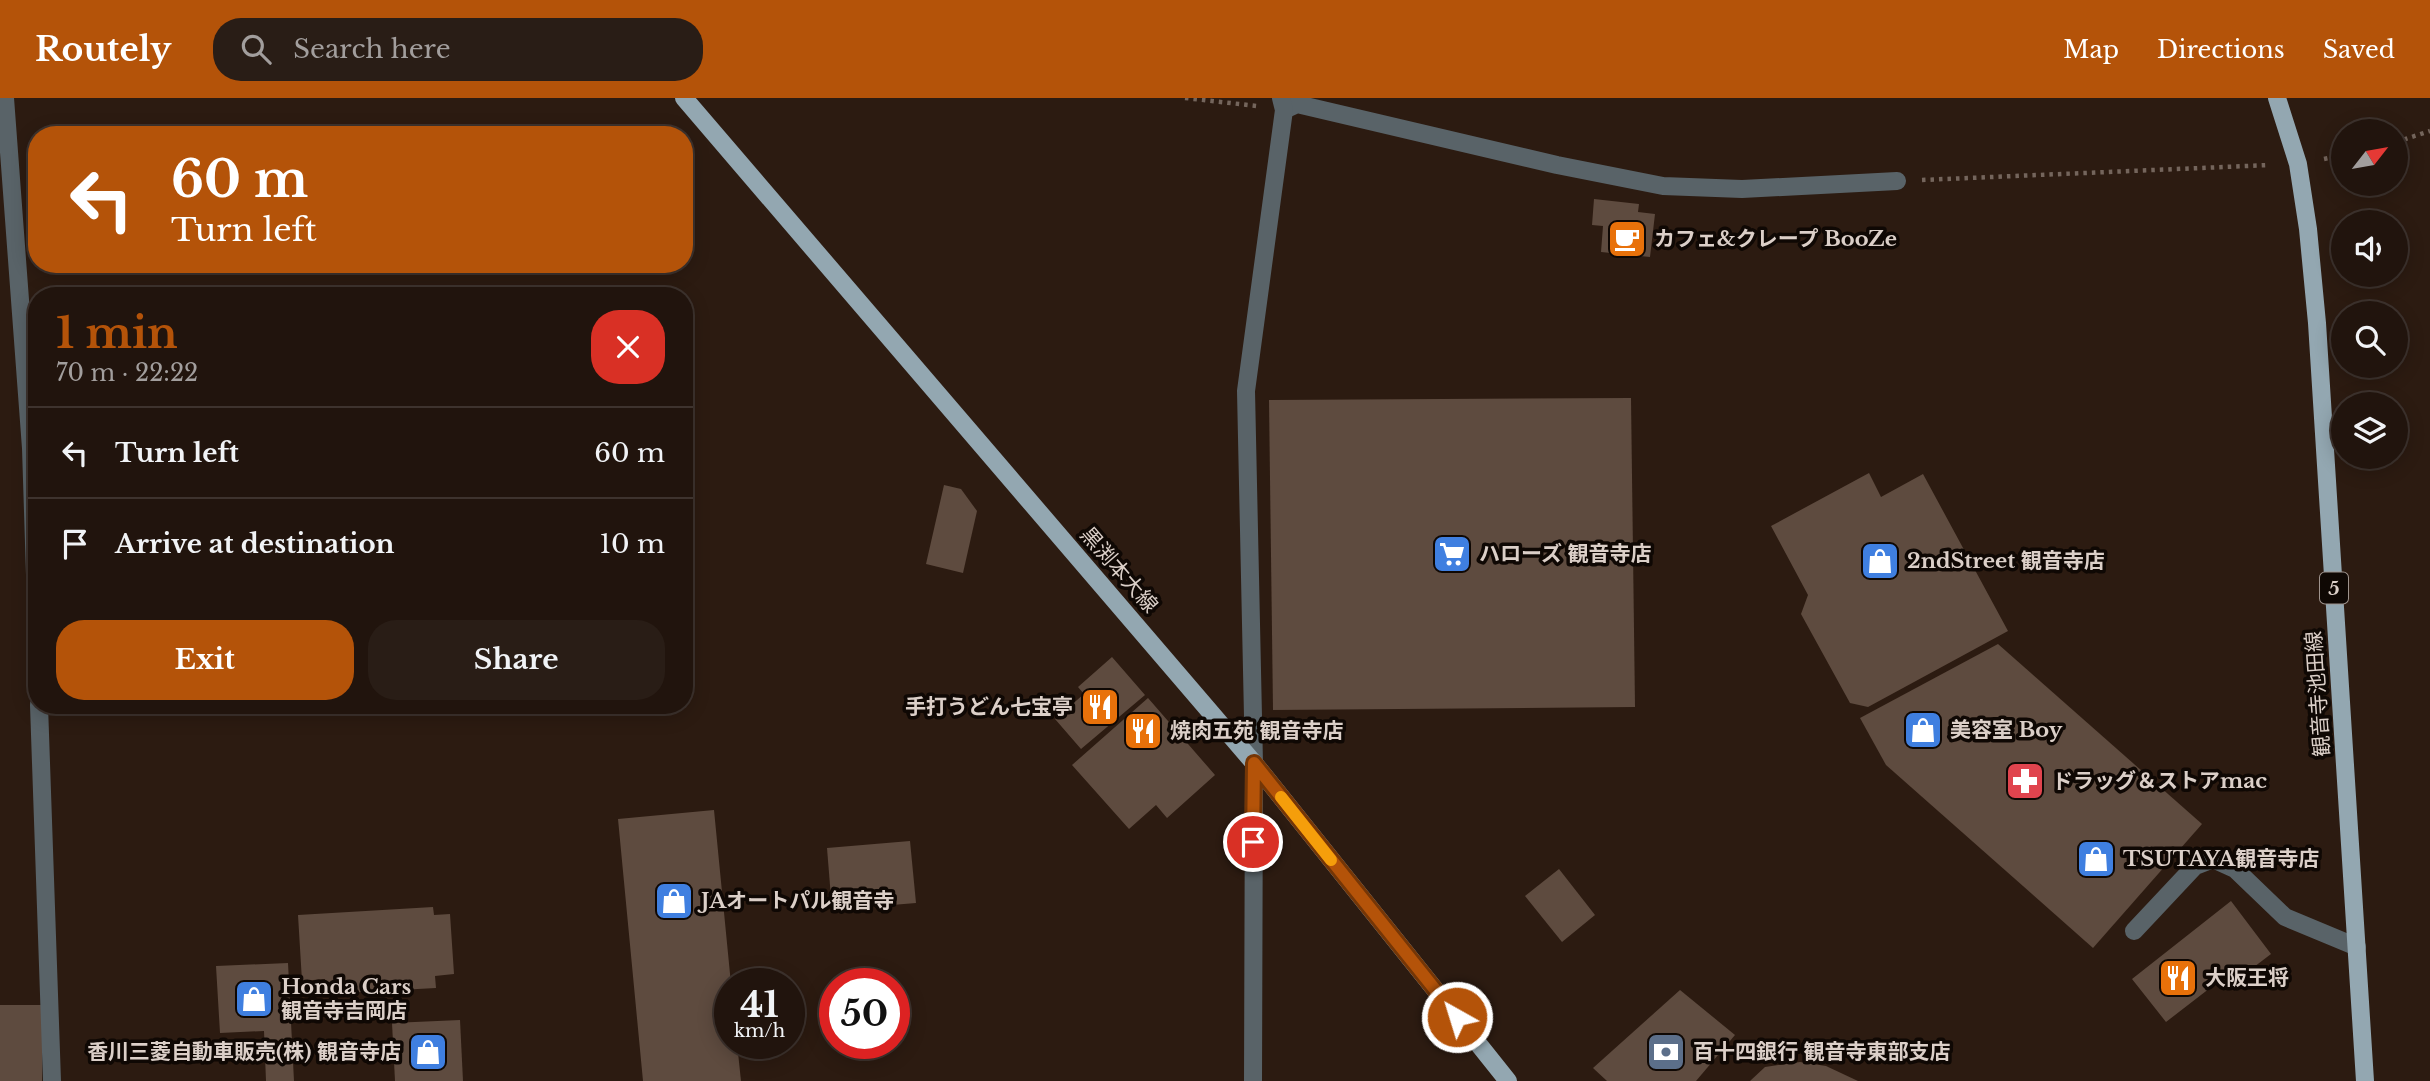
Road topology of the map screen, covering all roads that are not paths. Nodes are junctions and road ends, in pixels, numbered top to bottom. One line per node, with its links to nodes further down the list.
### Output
1 (5, 98): 6 (street)
2 (684, 98): 8 (main road, 黒渕本大線)
3 (2277, 98): 10 (main road, 観音寺池田線 / 5)
4 (1282, 104): 5 (street); 8 (street)
5 (1897, 181)
6 (28, 408)
7 (39, 714): 11 (street)
8 (1254, 763): 12 (street); 13 (main road, 黒渕本大線)
9 (2134, 931): 10 (street)
10 (2357, 947): 14 (main road, 観音寺池田線 / 5)
11 (52, 1081)
12 (1253, 1081)
13 (1508, 1081)
14 (2365, 1081)

